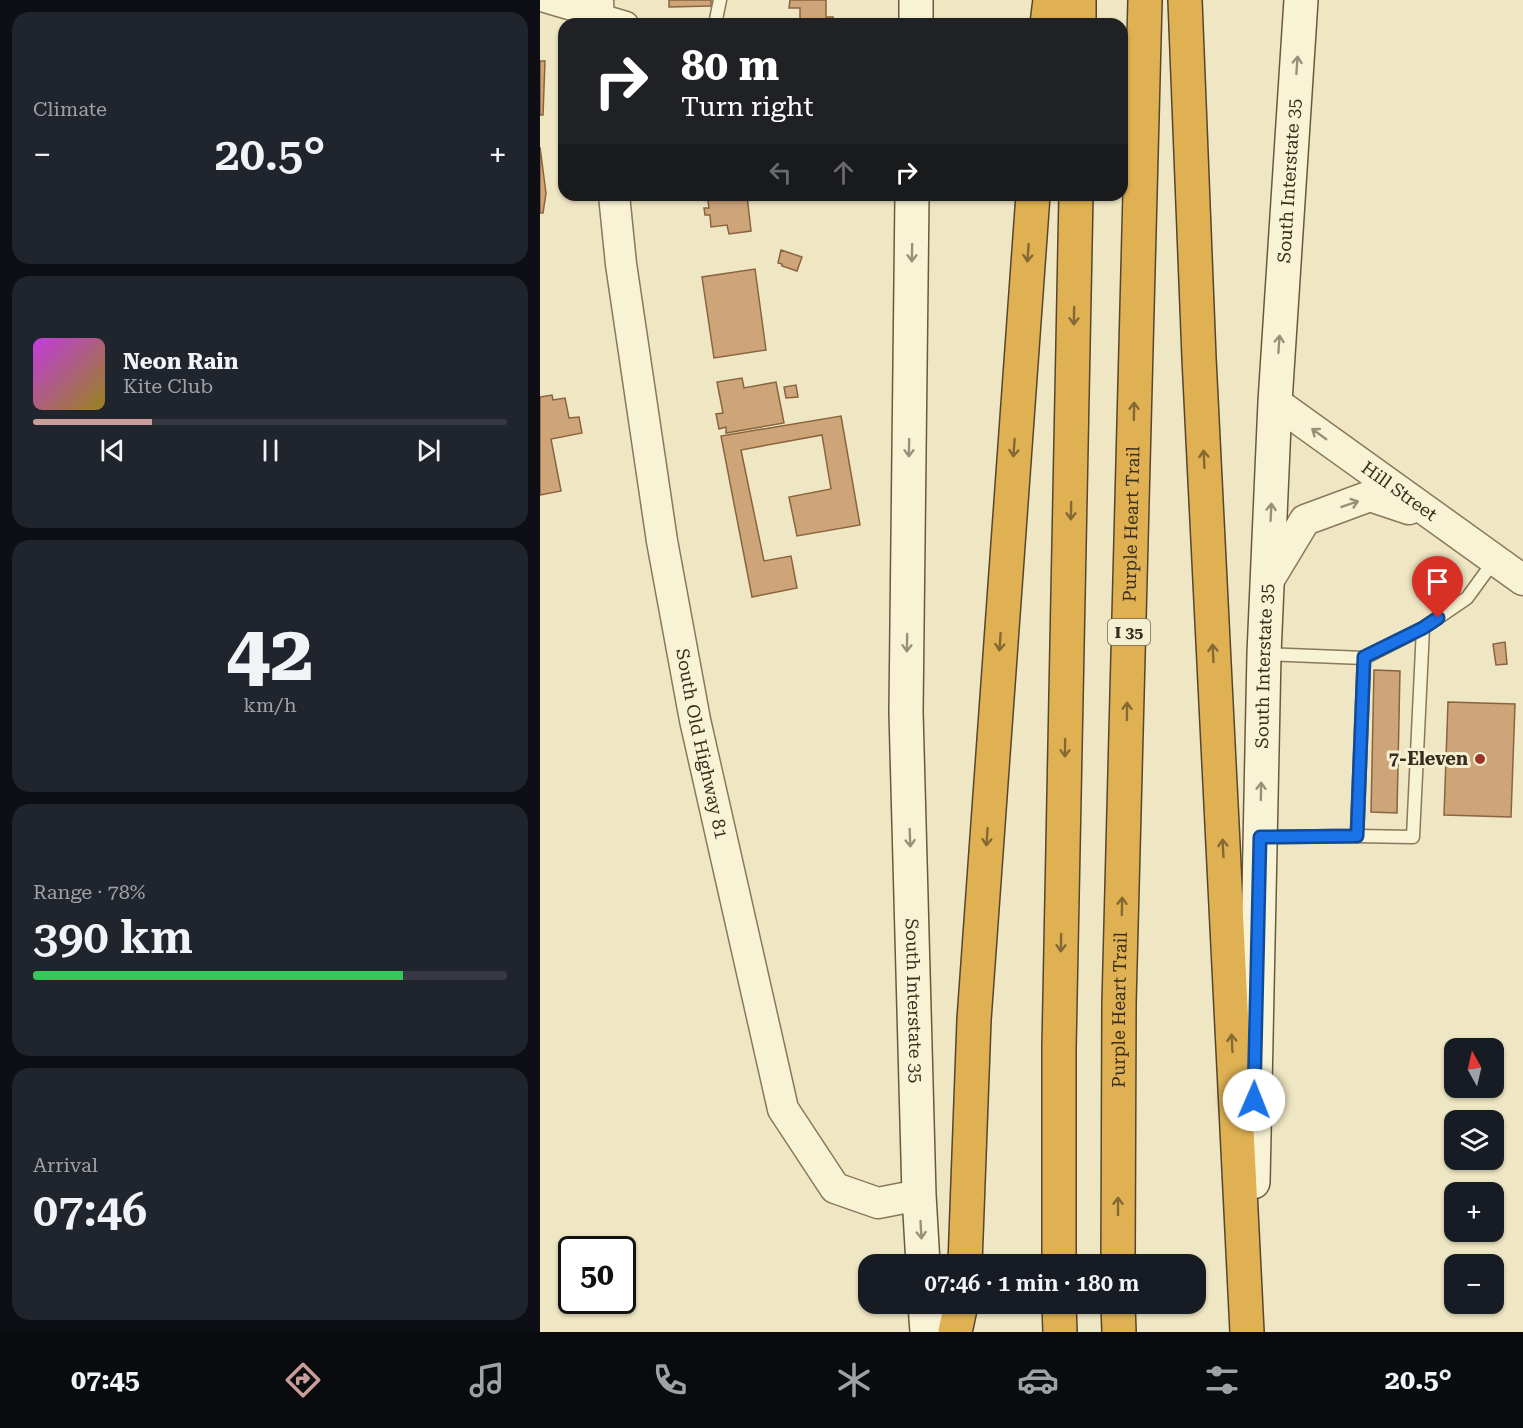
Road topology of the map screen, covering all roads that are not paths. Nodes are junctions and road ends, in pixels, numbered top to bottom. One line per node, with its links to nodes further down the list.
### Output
1 (545, 0): 9 (street)
2 (720, 0): 10 (lane)
3 (916, 0): 11 (main road)
4 (1050, 0): 12 (highway)
5 (1079, 0): 13 (highway)
6 (1145, 0): 32 (highway, Purple Heart Trail / I 35, one-way to 6)
7 (1185, 0): 41 (highway, one-way to 7)
8 (1301, 0): 18 (main road, South Interstate 35, one-way to 8)
9 (598, 13)
10 (716, 18)
11 (916, 18)
12 (1048, 18)
13 (1079, 18)
14 (615, 201): 28 (street, South Old Highway 81)
15 (912, 201): 28 (main road, South Interstate 35, one-way to 28)
16 (1032, 201): 30 (highway, one-way to 30)
17 (1076, 201): 31 (highway, one-way to 31)
18 (1275, 402): 19 (street, Hill Street, one-way to 18); 22 (main road, South Interstate 35, one-way to 18)
19 (1435, 517): 20 (street, Hill Street); 22 (street, one-way to 19)
20 (1495, 560): 21 (street, Hill Street); 23 (lane)
21 (1523, 580)
22 (1267, 583): 24 (main road, South Interstate 35)
23 (1423, 628): 25 (lane); 26 (lane)
24 (1264, 654): 25 (lane); 27 (main road, South Interstate 35, one-way to 24)
25 (1364, 657): 26 (lane)
26 (1357, 836): 27 (lane)
27 (1260, 837): 41 (main road, South Interstate 35)
28 (919, 1195): 29 (main road, South Interstate 35, one-way to 29)
29 (922, 1254)
30 (965, 1254)
31 (1059, 1254)
32 (1118, 1254)
33 (926, 1314): 37 (main road)
34 (959, 1314): 38 (highway)
35 (1059, 1314): 39 (highway)
36 (1118, 1314): 40 (highway)
37 (927, 1332)
38 (955, 1332)
39 (1060, 1332)
40 (1119, 1332)
41 (1248, 1332)

